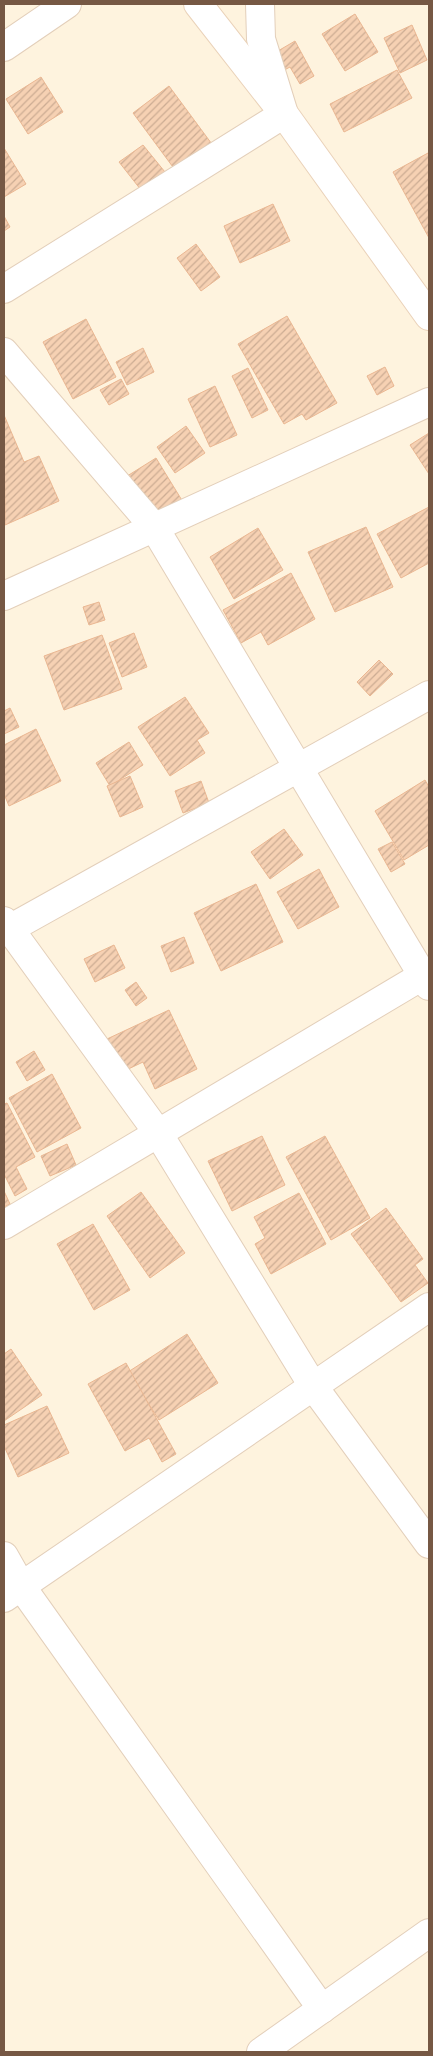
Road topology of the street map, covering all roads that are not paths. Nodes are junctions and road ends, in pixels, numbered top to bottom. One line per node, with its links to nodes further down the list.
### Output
1 (67, 4): 4 (street)
2 (198, 4): 5 (street)
3 (260, 4): 5 (street)
4 (4, 47)
5 (284, 114): 6 (street); 7 (street)
6 (4, 289)
7 (429, 316)
8 (4, 352): 10 (street)
9 (429, 402): 10 (street)
10 (154, 527): 11 (street); 13 (street)
11 (4, 596)
12 (429, 695): 13 (street)
13 (297, 769): 14 (street); 15 (street)
14 (5, 927): 16 (street)
15 (427, 978): 16 (street)
16 (158, 1133): 17 (street); 19 (street)
17 (4, 1225)
18 (429, 1307): 19 (street)
19 (313, 1386): 20 (street); 22 (street)
20 (429, 1544)
21 (4, 1556): 22 (street)
22 (12, 1592): 24 (street)
23 (429, 1933): 24 (street)
24 (322, 2009): 25 (street)
25 (261, 2052)

